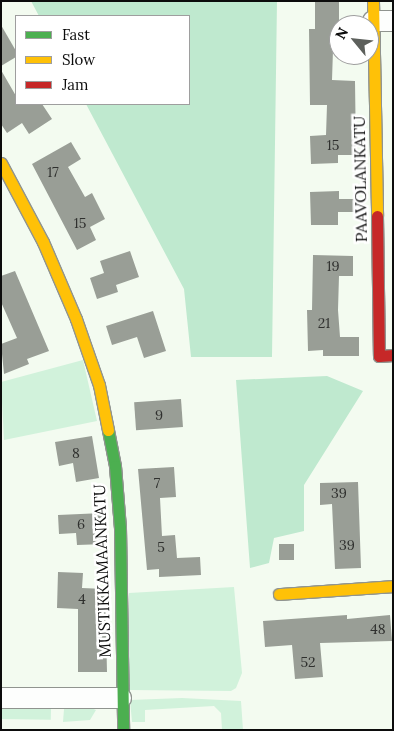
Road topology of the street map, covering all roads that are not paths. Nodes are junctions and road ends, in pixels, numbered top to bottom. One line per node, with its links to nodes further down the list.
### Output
1 (373, 1): 2 (street, PAAVOLANKATU)
2 (383, 21): 4 (street, PAAVOLANKATU)
3 (1, 163): 8 (street, MUSTIKKAMAANKATU)
4 (393, 355)
5 (393, 586): 6 (street)
6 (279, 594)
7 (1, 698): 8 (street)
8 (121, 698): 9 (street, MUSTIKKAMAANKATU)
9 (123, 730)

